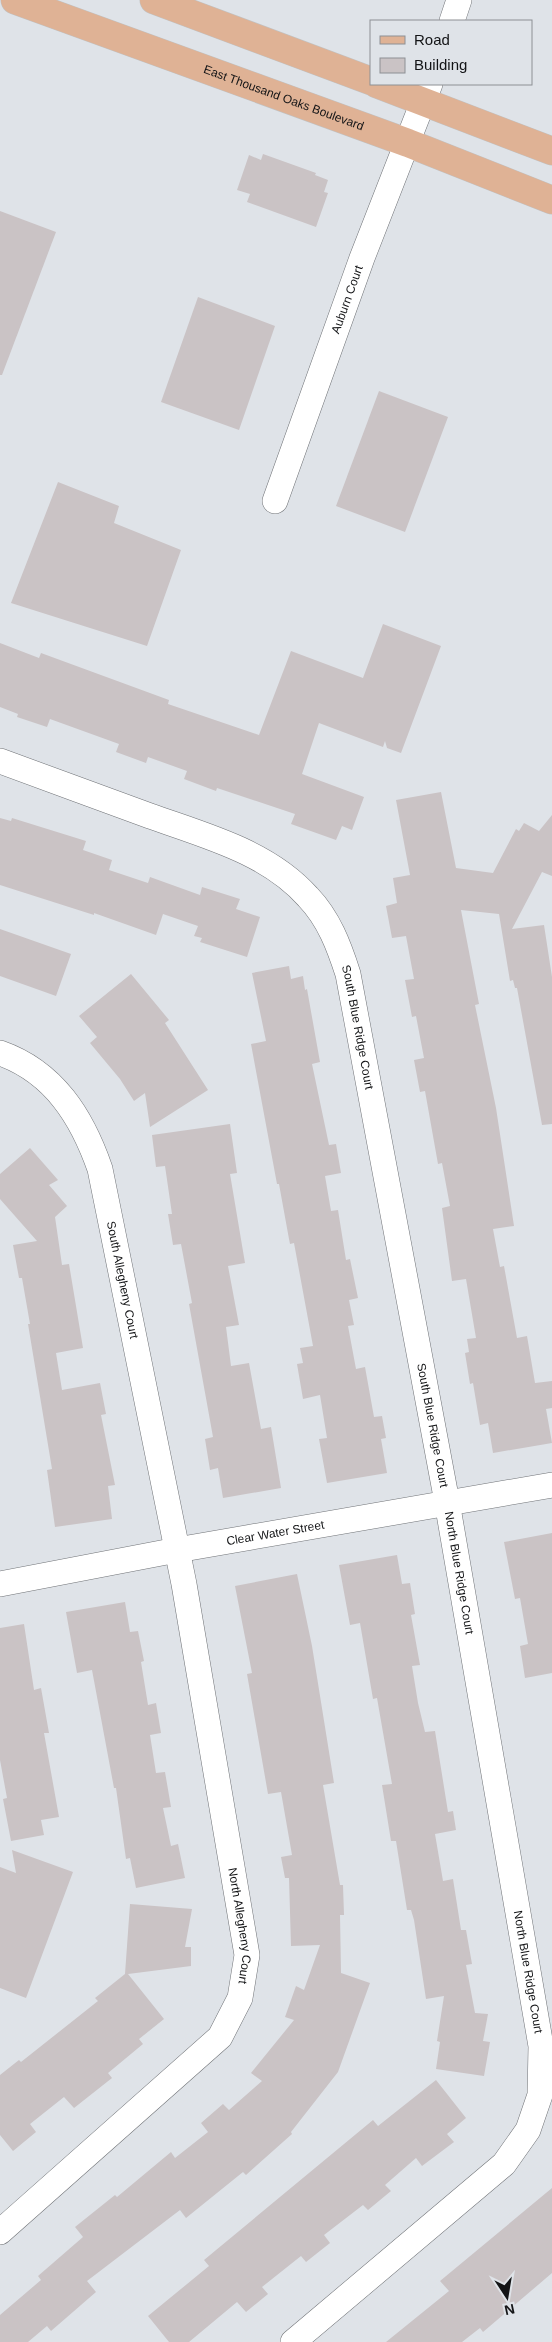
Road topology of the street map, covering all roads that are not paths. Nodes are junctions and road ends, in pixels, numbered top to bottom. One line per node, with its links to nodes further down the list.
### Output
1 (15, 0): 8 (main road, East Thousand Oaks Boulevard)
2 (154, 0): 5 (main road)
3 (459, 0): 4 (street)
4 (452, 20)
5 (370, 81)
6 (383, 85): 7 (main road)
7 (427, 92): 8 (street, Auburn Court); 9 (main road)
8 (408, 143): 10 (main road, East Thousand Oaks Boulevard); 11 (street, Auburn Court)
9 (552, 151)
10 (552, 200)
11 (276, 501)
12 (0, 761): 15 (street, South Blue Ridge Court)
13 (0, 1053): 16 (street, South Allegheny Court)
14 (552, 1485): 15 (street, Clear Water Street)
15 (447, 1502): 16 (street, Clear Water Street); 19 (street, North Blue Ridge Court)
16 (177, 1550): 17 (street, Clear Water Street); 18 (street, North Allegheny Court)
17 (0, 1584)
18 (0, 2232)
19 (294, 2342)

